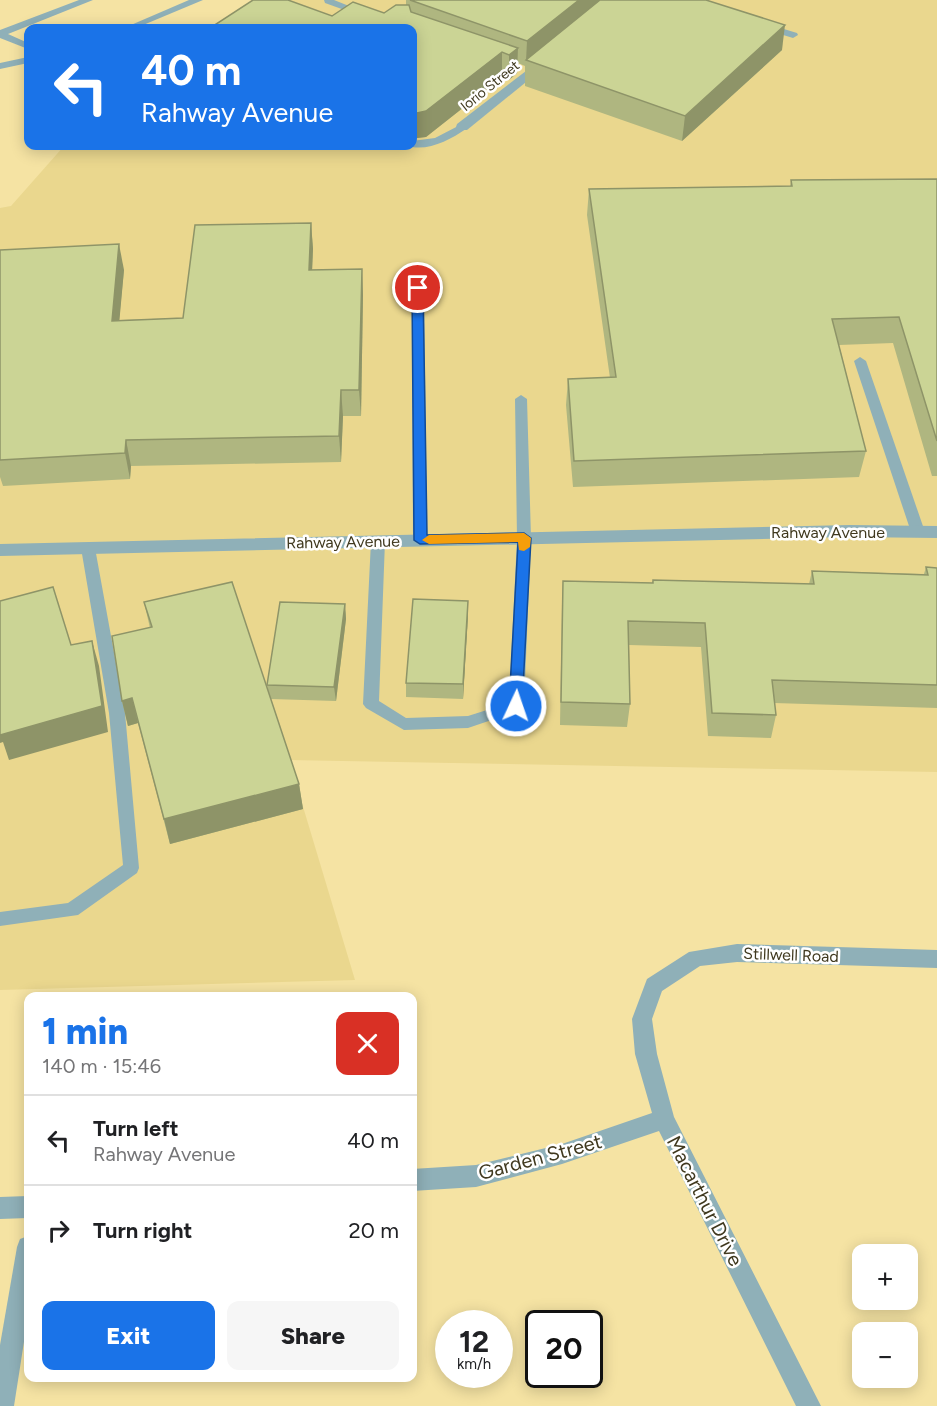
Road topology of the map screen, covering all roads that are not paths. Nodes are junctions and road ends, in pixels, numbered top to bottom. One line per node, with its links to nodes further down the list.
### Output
1 (88, 0): 7 (lane)
2 (198, 0): 6 (lane)
3 (328, 1): 4 (lane)
4 (373, 17)
5 (748, 21): 8 (lane)
6 (139, 24)
7 (0, 33): 9 (lane)
8 (793, 35)
9 (24, 44)
10 (549, 57): 13 (street, Iorio Street)
11 (24, 61): 12 (lane)
12 (0, 66)
13 (462, 127): 14 (lane)
14 (417, 144)
15 (418, 288): 21 (lane)
16 (860, 360): 18 (lane)
17 (521, 399): 20 (lane)
18 (918, 532): 19 (street, Rahway Avenue); 20 (street, Rahway Avenue)
19 (937, 532)
20 (524, 538): 21 (street, Rahway Avenue); 22 (lane)
21 (420, 540): 22 (street, Rahway Avenue)
22 (378, 541): 23 (street, Rahway Avenue)
23 (88, 548): 24 (street, Rahway Avenue); 25 (lane)
24 (0, 550)
25 (0, 919)
26 (937, 959): 27 (street, Stillwell Road)
27 (654, 985): 28 (street, Macarthur Drive)
28 (664, 1119): 29 (street, Garden Street); 34 (street, Macarthur Drive)
29 (417, 1180)
30 (24, 1207): 31 (street)
31 (0, 1208)
32 (24, 1271): 33 (street)
33 (2, 1406)
34 (809, 1406)

